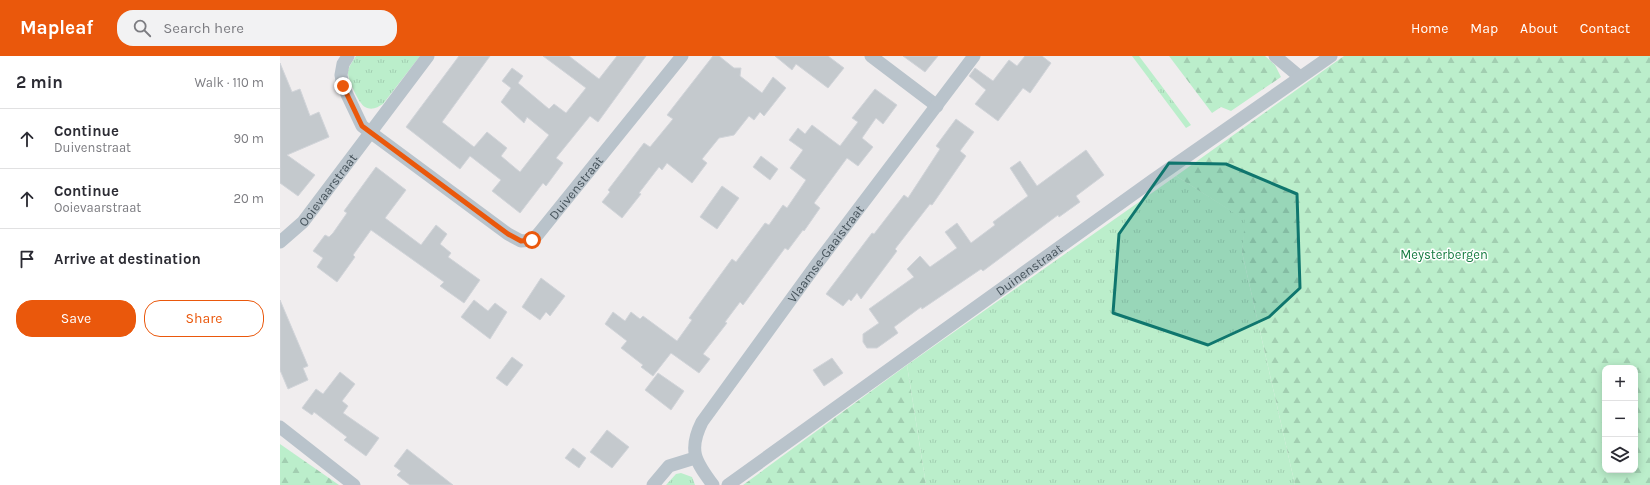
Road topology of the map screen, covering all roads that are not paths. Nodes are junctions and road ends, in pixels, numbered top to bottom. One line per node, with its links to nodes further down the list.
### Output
1 (348, 56): 10 (street)
2 (428, 56): 10 (street, Ooievaarstraat)
3 (682, 56): 10 (street, Duivenstraat)
4 (871, 56): 9 (street)
5 (974, 56): 9 (street, Vlaamse-Gaaistraat)
6 (1275, 56): 8 (street)
7 (1331, 56): 8 (street, Duinenstraat)
8 (1300, 77): 17 (street, Duinenstraat)
9 (937, 106): 13 (street, Vlaamse-Gaaistraat)
10 (371, 133): 11 (street, Ooievaarstraat)
11 (280, 242)
12 (280, 427): 14 (street)
13 (695, 458): 15 (street); 16 (street)
14 (354, 485)
15 (653, 485)
16 (713, 485)
17 (728, 485)

